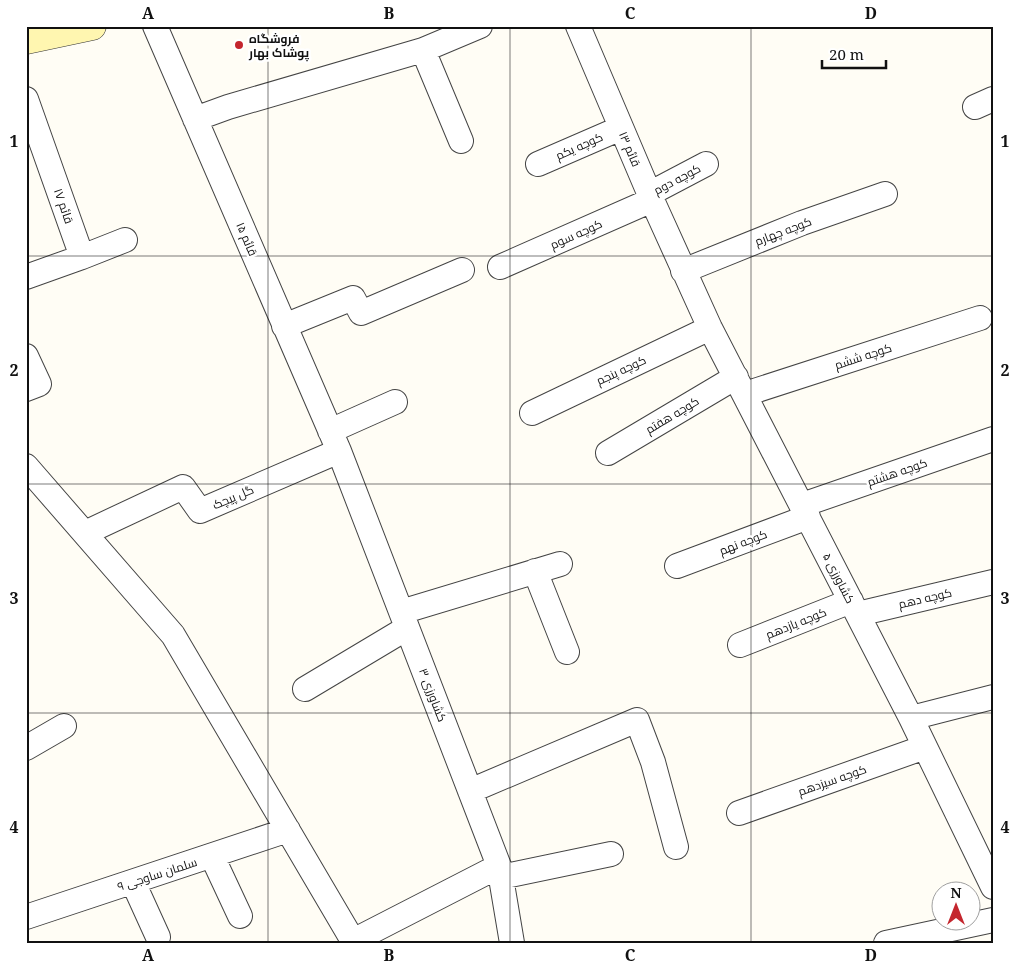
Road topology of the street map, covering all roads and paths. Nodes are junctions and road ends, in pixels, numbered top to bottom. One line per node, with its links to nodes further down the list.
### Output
1 (92, 26): 5 (street)
2 (155, 26): 8 (street, قائم ۱۵)
3 (480, 26): 6 (street)
4 (578, 26): 9 (street, قائم ۱۳)
5 (26, 40)
6 (423, 50): 8 (street); 10 (street)
7 (28, 112): 16 (street, قائم ۱۷)
8 (195, 119): 22 (street, قائم ۱۵)
9 (621, 128): 11 (street, کوچه یکم); 14 (street, قائم ۱۳)
10 (461, 141)
11 (538, 164)
12 (706, 164): 14 (street, کوچه دوم)
13 (884, 194): 19 (street, کوچه چهارم)
14 (650, 197): 17 (street, کوچه سوم); 19 (street, قائم ۱۳)
15 (126, 240): 16 (street)
16 (82, 257): 20 (street)
17 (500, 267)
18 (462, 270): 22 (street)
19 (683, 271): 23 (street, کشاورزی ۵)
20 (26, 277)
21 (980, 318): 25 (street, کوچه ششم)
22 (284, 326): 30 (street, قائم ۱۵)
23 (710, 328): 25 (street, کشاورزی ۵); 28 (street, کوچه پنجم)
24 (26, 356): 26 (street)
25 (740, 386): 31 (street, کوچه هفتم); 33 (street, کشاورزی ۵)
26 (26, 389)
27 (395, 402): 30 (street)
28 (532, 413)
29 (993, 439): 33 (street, کوچه هشتم)
30 (334, 441): 34 (street, گل پیچک); 40 (street, کشاورزی ۳)
31 (608, 453)
32 (26, 466): 34 (street)
33 (805, 511): 36 (street, کوچه نهم); 39 (street, کشاورزی ۵)
34 (85, 534): 51 (street)
35 (560, 564): 37 (street)
36 (677, 566)
37 (534, 572): 40 (street); 42 (street)
38 (993, 582): 39 (street, کوچه دهم)
39 (854, 607): 41 (street, کوچه یازدهم); 45 (street, کشاورزی ۵)
40 (404, 620): 43 (street); 49 (street, کشاورزی ۳)
41 (740, 645)
42 (567, 652)
43 (305, 689)
44 (993, 697): 45 (street)
45 (912, 718): 47 (street, کشاورزی ۵)
46 (64, 726): 48 (street)
47 (926, 747): 50 (street, کوچه سیزدهم); 57 (street, کشاورزی ۵)
48 (26, 748)
49 (470, 791): 52 (street); 55 (street, کشاورزی ۳)
50 (739, 813)
51 (288, 830): 54 (street, سلمان ساوجی ۹); 55 (street)
52 (676, 847)
53 (610, 854): 55 (street)
54 (212, 856): 56 (street, سلمان ساوجی ۹); 58 (street)
55 (500, 871): 62 (street, کشاورزی ۳)
56 (132, 882): 59 (street, سلمان ساوجی ۹); 61 (street)
57 (993, 887)
58 (240, 916)
59 (26, 917)
60 (993, 920): 63 (street)
61 (158, 937)
62 (512, 943)
63 (886, 943)

